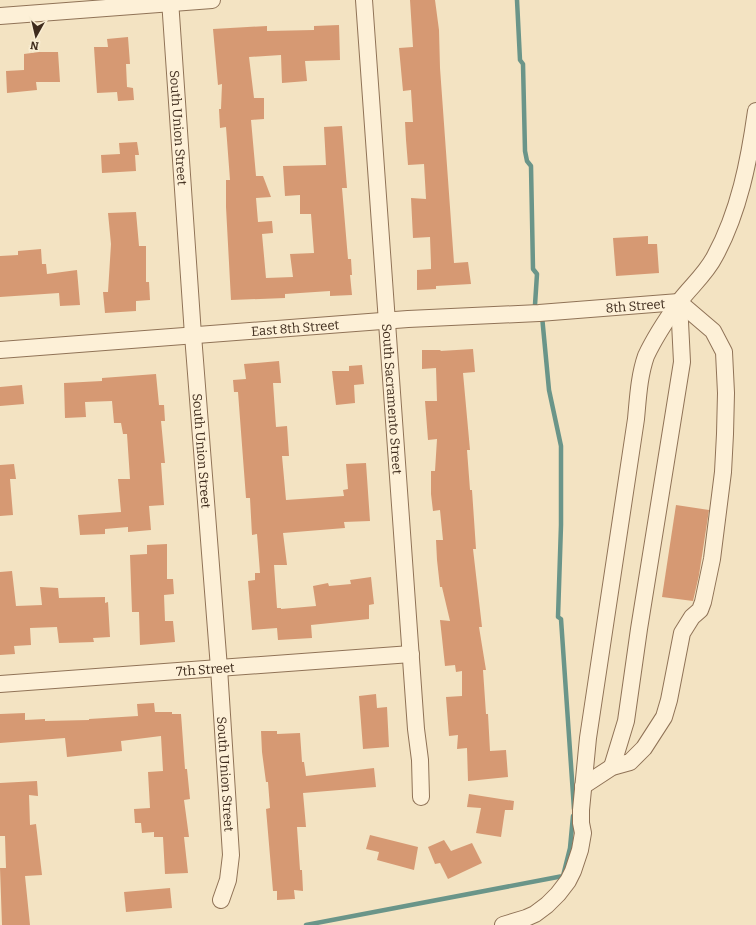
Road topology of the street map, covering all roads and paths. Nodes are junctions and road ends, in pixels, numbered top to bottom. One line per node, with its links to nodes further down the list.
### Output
1 (212, 0): 3 (street)
2 (364, 0): 8 (street, South Sacramento Street)
3 (170, 2): 4 (street); 9 (street, South Union Street)
4 (0, 16)
5 (756, 111): 6 (street)
6 (679, 302): 7 (street, 8th Street); 14 (street); 14 (street); 15 (street)
7 (591, 308): 8 (street, East 8th Street)
8 (386, 321): 9 (street, East 8th Street); 11 (street, South Sacramento Street)
9 (193, 336): 10 (street, East 8th Street); 12 (street, South Union Street)
10 (0, 350)
11 (411, 654): 12 (street, 7th Street); 16 (street, South Sacramento Street)
12 (219, 668): 13 (street, 7th Street); 17 (street, South Union Street)
13 (0, 684)
14 (612, 767): 15 (street)
15 (583, 786): 18 (street)
16 (421, 797)
17 (221, 900)
18 (503, 925)

